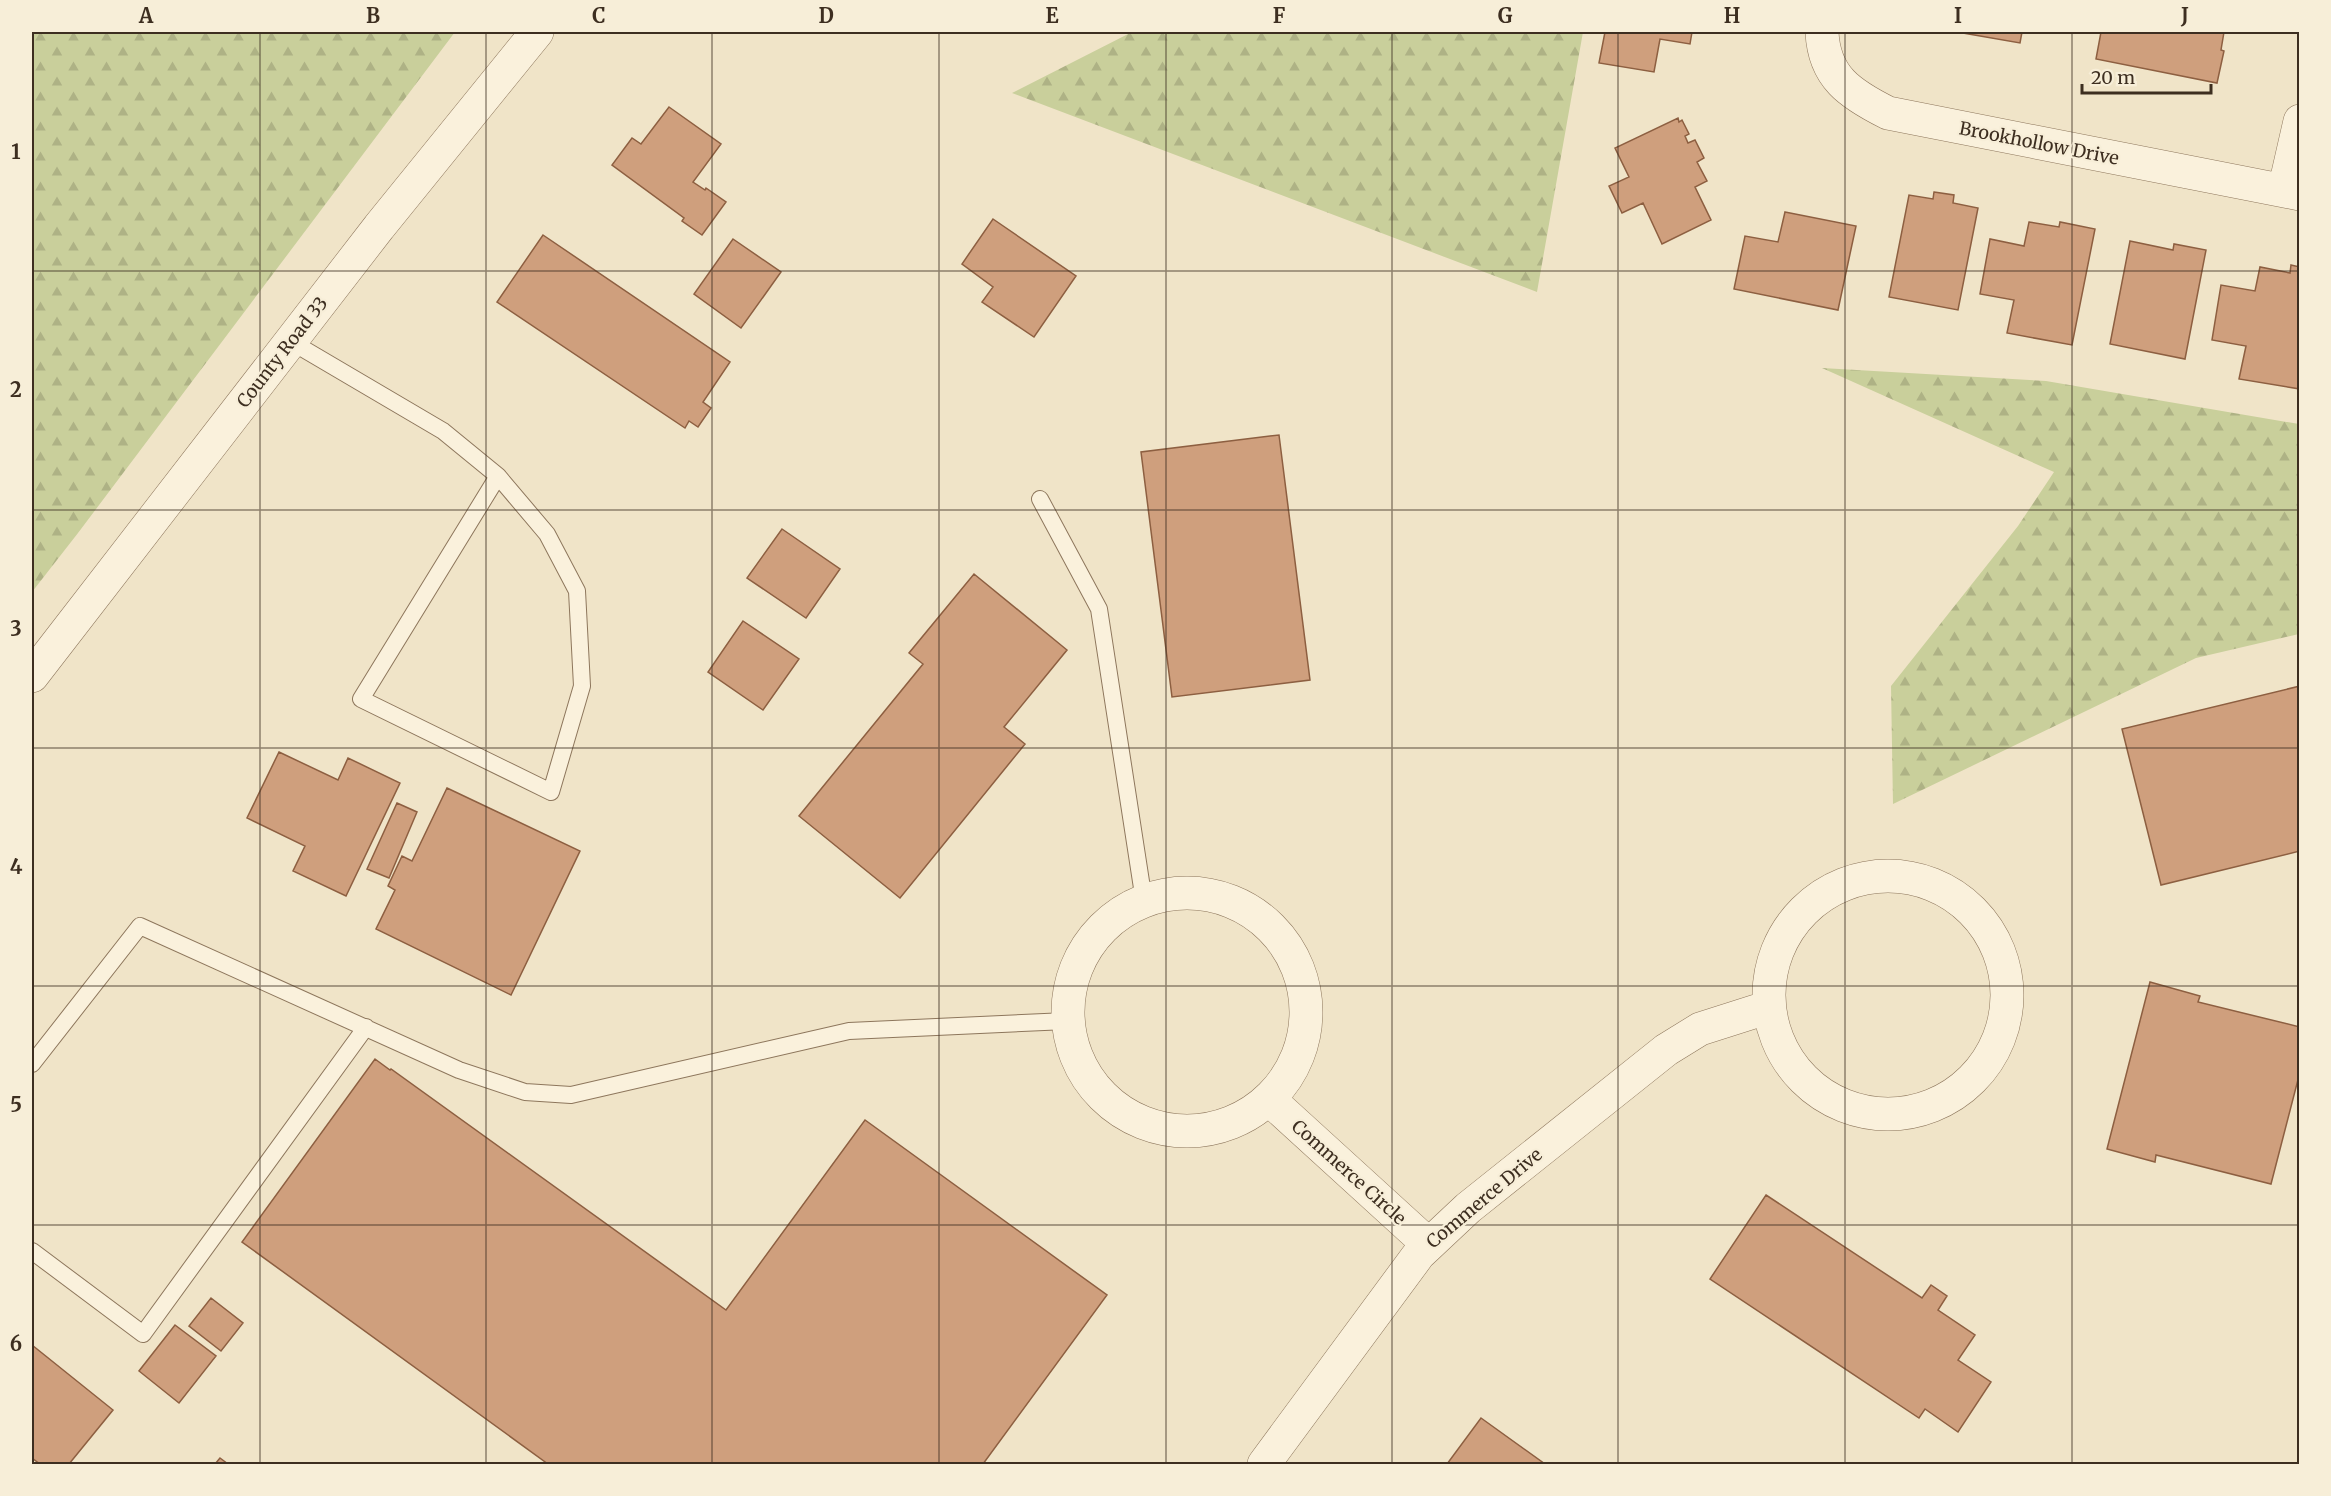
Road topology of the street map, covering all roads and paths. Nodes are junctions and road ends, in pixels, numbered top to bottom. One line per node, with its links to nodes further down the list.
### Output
1 (537, 32): 5 (street, County Road 33)
2 (1822, 32): 4 (street, Brookhollow Drive)
3 (2300, 120): 4 (street)
4 (2292, 193)
5 (290, 341): 6 (lane); 8 (street, County Road 33)
6 (498, 476): 6 (lane)
7 (1040, 499): 9 (lane)
8 (32, 676)
9 (1144, 901): 11 (street); 14 (street)
10 (1769, 1007): 10 (street); 15 (street, Commerce Drive)
11 (1067, 1021): 12 (lane); 14 (street)
12 (366, 1027): 13 (lane); 16 (lane)
13 (32, 1064)
14 (1270, 1100): 15 (street, Commerce Circle)
15 (1428, 1244): 17 (street, Commerce Drive)
16 (32, 1251)
17 (1264, 1464)

